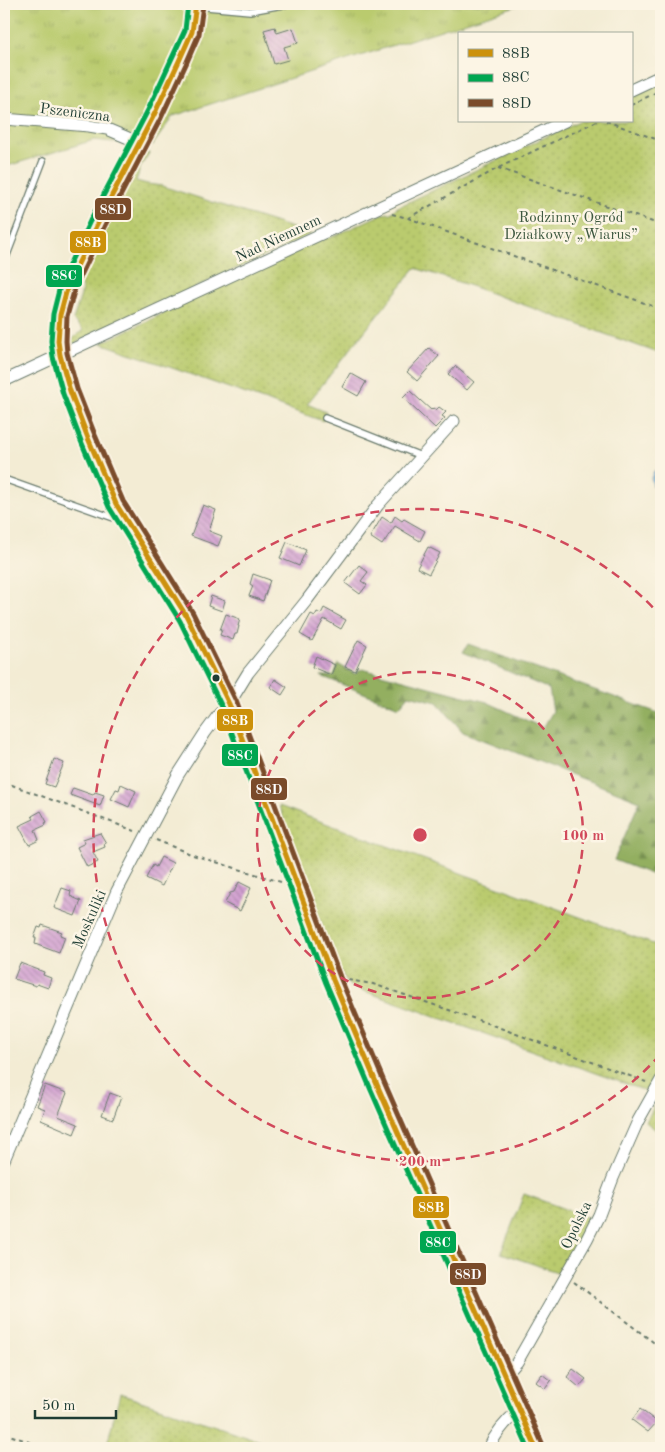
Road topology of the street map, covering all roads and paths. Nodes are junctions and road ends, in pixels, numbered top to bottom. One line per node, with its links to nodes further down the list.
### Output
1 (288, 4): 2 (lane)
2 (196, 5): 12 (street)
3 (661, 76): 4 (street)
4 (632, 90)
5 (661, 90): 6 (path)
6 (632, 104)
7 (4, 119): 12 (street, Pszeniczna)
8 (563, 122): 20 (street, Nad Niemnem)
9 (595, 122): 14 (path)
10 (609, 122): 11 (path)
11 (661, 141)
12 (140, 143): 20 (street)
13 (43, 161): 18 (lane)
14 (498, 168): 16 (path); 17 (path)
15 (391, 213): 16 (path)
16 (408, 218): 19 (path)
17 (661, 225)
18 (4, 263)
19 (661, 309)
20 (60, 355): 21 (street, Nad Niemnem); 26 (street)
21 (4, 381)
22 (325, 418): 24 (lane)
23 (454, 422): 24 (street, Moskuliki)
24 (421, 456): 27 (street, Moskuliki)
25 (4, 480): 26 (lane)
26 (128, 523): 27 (street)
27 (229, 704): 29 (street, Moskuliki); 30 (street)
28 (4, 782): 29 (path)
29 (146, 836): 30 (path); 33 (street, Moskuliki)
30 (298, 888): 31 (street)
31 (333, 980): 32 (path); 36 (street)
32 (660, 1083): 34 (street, Opolska)
33 (4, 1160)
34 (567, 1276): 35 (path); 36 (street, Opolska)
35 (661, 1348)
36 (505, 1376): 37 (street)
37 (519, 1410): 40 (street); 41 (street)
38 (4, 1433): 39 (path)
39 (46, 1448)
40 (489, 1448)
41 (536, 1448)

